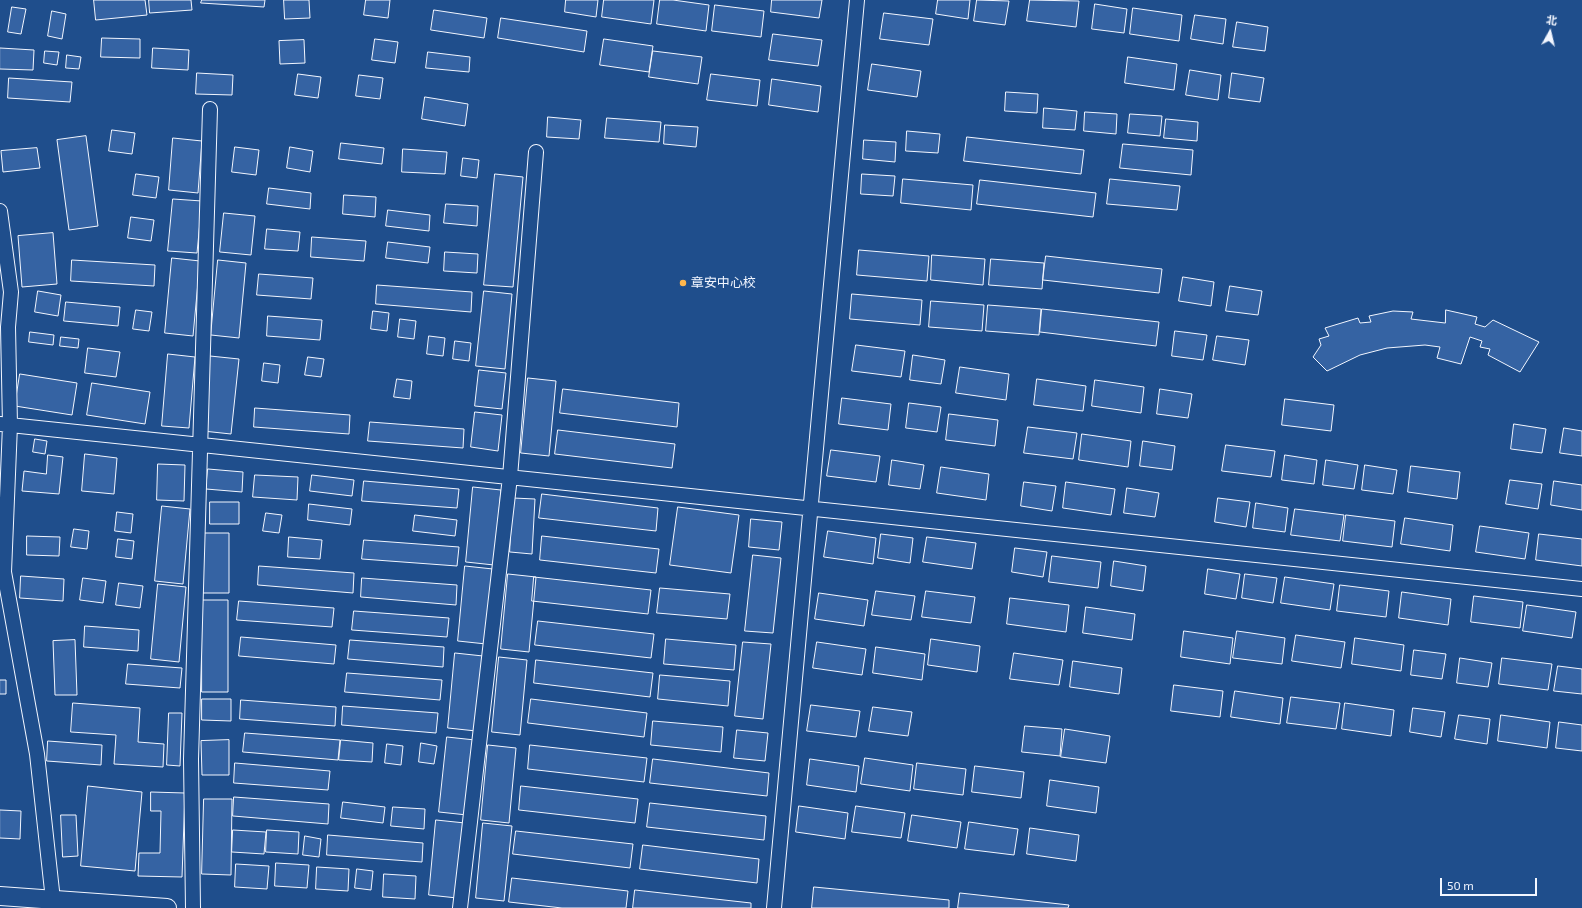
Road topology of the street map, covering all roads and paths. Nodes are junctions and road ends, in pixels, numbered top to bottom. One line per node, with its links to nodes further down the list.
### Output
1 (857, 0): 8 (street)
2 (210, 109): 6 (street)
3 (536, 152): 7 (street)
4 (0, 211): 5 (street)
5 (5, 425): 6 (street); 11 (street)
6 (201, 445): 7 (street); 13 (street)
7 (510, 477): 8 (street); 14 (street)
8 (810, 508): 9 (street); 15 (street)
9 (1582, 590)
10 (0, 896): 11 (main road)
11 (54, 900): 12 (main road)
12 (167, 908)
13 (193, 908)
14 (460, 908)
15 (774, 908)

